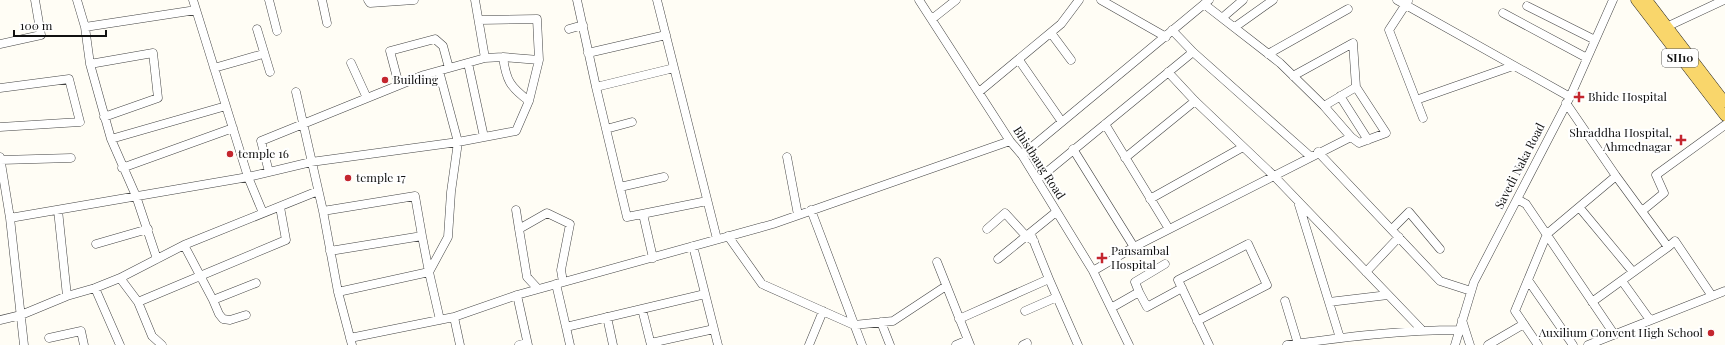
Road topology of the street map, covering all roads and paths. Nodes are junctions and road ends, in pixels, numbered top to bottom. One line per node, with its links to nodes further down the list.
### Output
1 (35, 0): 44 (street)
2 (77, 0): 33 (street)
3 (193, 0): 26 (street)
4 (269, 0): 39 (street)
5 (322, 0): 31 (street)
6 (368, 0): 7 (street)
7 (414, 0)
8 (475, 0): 30 (street)
9 (577, 0): 32 (street)
10 (657, 0): 41 (street)
11 (919, 0): 29 (street, Bhistbaug Road)
12 (956, 0): 29 (street)
13 (1079, 0): 40 (street)
14 (1101, 0): 42 (street)
15 (1243, 0): 28 (street)
16 (1273, 0): 34 (street)
17 (1396, 0): 23 (street)
18 (1613, 0): 43 (street, Savedi Naka Road)
19 (1636, 0): 35 (main road, SH10)
20 (1647, 0): 35 (main road, SH10)
21 (1724, 0): 35 (street)
22 (1207, 2): 28 (street); 38 (street)
23 (1407, 2): 58 (street); 74 (street)
24 (1527, 6): 43 (street)
25 (1348, 9): 48 (street)
26 (196, 10): 33 (street); 59 (street)
27 (1503, 13): 51 (street)
28 (1222, 18): 34 (street)
29 (932, 19): 71 (street, Bhistbaug Road)
30 (479, 20): 50 (street); 52 (street)
31 (327, 23)
32 (583, 25): 36 (street); 46 (street)
33 (86, 26): 57 (street)
34 (1235, 27): 48 (street)
35 (1663, 28): 78 (main road, SH10); 81 (main road, SH10)
36 (569, 29)
37 (256, 30): 47 (street)
38 (1172, 30): 42 (street); 45 (street)
39 (277, 31)
40 (1051, 33): 53 (street); 54 (street)
41 (666, 34): 46 (street); 61 (street)
42 (1166, 37): 85 (street)
43 (1595, 40): 51 (street, Savedi Naka Road)
44 (0, 44)
45 (1192, 52): 64 (street); 103 (street)
46 (588, 53): 67 (street)
47 (263, 54): 59 (street); 63 (street)
48 (1268, 54): 65 (street)
49 (503, 57): 50 (street); 52 (street); 76 (street)
50 (485, 58): 56 (street)
51 (1587, 58): 75 (street, Savedi Naka Road)
52 (539, 60): 76 (street)
53 (1020, 60): 71 (street); 85 (street)
54 (1071, 60)
55 (351, 63): 73 (street)
56 (468, 63): 60 (street); 92 (street)
57 (90, 64): 82 (street); 82 (street)
58 (1513, 66): 74 (street); 75 (street)
59 (214, 68): 79 (street)
60 (449, 68): 62 (street); 66 (street)
61 (674, 68): 67 (street); 120 (street)
62 (439, 71): 66 (street); 97 (street)
63 (270, 72)
64 (1168, 72): 77 (street); 87 (street)
65 (1293, 76): 68 (street); 80 (street)
66 (399, 85): 73 (street)
67 (596, 87): 91 (street)
68 (1356, 87): 72 (street); 95 (street)
69 (0, 88): 89 (street)
70 (296, 92): 86 (street)
71 (979, 92): 96 (street, Bhistbaug Road)
72 (1340, 96): 80 (street); 95 (street)
73 (367, 98): 86 (street)
74 (1416, 100): 83 (street)
75 (1568, 100): 111 (street); 119 (street, Savedi Naka Road)
76 (529, 101): 92 (street)
77 (1195, 101): 98 (street); 106 (street)
78 (1725, 102)
79 (226, 106): 90 (street); 94 (street)
80 (1324, 106): 93 (street)
81 (1725, 116)
82 (104, 117): 94 (street)
83 (1423, 118)
84 (632, 122): 91 (street)
85 (1062, 122): 101 (street)
86 (303, 124): 107 (street); 109 (street)
87 (1105, 124): 99 (street); 106 (street)
88 (1725, 125): 128 (street)
89 (0, 127)
90 (233, 128): 108 (street); 112 (street)
91 (606, 129): 115 (street)
92 (484, 137): 97 (street)
93 (1351, 137): 95 (street); 100 (street)
94 (111, 139): 108 (street)
95 (1368, 140)
96 (1010, 141): 101 (street, Bhistbaug Road); 126 (street)
97 (458, 142): 107 (street); 158 (street)
98 (1243, 147): 110 (street); 118 (street)
99 (1073, 149): 114 (street); 148 (street)
100 (1318, 152): 103 (street); 138 (street)
101 (1022, 155): 114 (street, Bhistbaug Road)
102 (787, 157): 132 (street)
103 (1311, 157): 110 (street)
104 (0, 158): 105 (street); 133 (street)
105 (71, 158)
106 (1125, 158): 118 (street)
107 (311, 162): 109 (street); 116 (street)
108 (122, 168): 117 (street)
109 (269, 172): 112 (street)
110 (1274, 176): 121 (street); 137 (street)
111 (1616, 176): 123 (street); 128 (street)
112 (248, 177): 117 (street); 130 (street)
113 (664, 177): 115 (street)
114 (1037, 180): 129 (street, Bhistbaug Road)
115 (620, 187): 131 (street)
116 (318, 191): 122 (street); 127 (street)
117 (136, 196): 124 (street); 134 (street)
118 (1150, 199): 137 (street)
119 (1517, 199): 140 (street); 172 (street, Savedi Naka Road)
120 (707, 201): 131 (street); 144 (street)
121 (1298, 202): 159 (street); 185 (street)
122 (280, 207): 130 (street); 161 (street)
123 (1579, 207): 140 (street); 160 (street)
124 (58, 210): 133 (street); 179 (street)
125 (516, 210): 135 (street)
126 (811, 210): 132 (street); 203 (street)
127 (323, 211): 141 (street); 151 (street)
128 (1642, 211): 149 (street)
129 (1056, 212): 139 (street); 157 (street, Bhistbaug Road)
130 (263, 213): 146 (street)
131 (642, 214): 152 (street)
132 (798, 215): 142 (street)
133 (10, 218): 191 (street)
134 (148, 229): 145 (street); 154 (street)
135 (519, 229): 167 (street); 171 (street)
136 (987, 229): 139 (street)
137 (1169, 229): 148 (street)
138 (1392, 229): 143 (street); 150 (street)
139 (1028, 234): 153 (street); 163 (street)
140 (1548, 234): 164 (street); 186 (street)
141 (422, 236): 151 (street); 158 (street)
142 (728, 236): 144 (street); 189 (street)
143 (1399, 237): 159 (street); 172 (street)
144 (717, 239): 147 (street)
145 (96, 244)
146 (184, 245): 154 (street); 161 (street)
147 (692, 246): 152 (street); 176 (street)
148 (1134, 247): 157 (street)
149 (1668, 247): 160 (street); 180 (street)
150 (1440, 248)
151 (330, 251): 174 (street)
152 (653, 258): 167 (street)
153 (998, 259)
154 (157, 260): 162 (street)
155 (937, 262): 168 (street)
156 (1165, 264): 175 (street)
157 (1093, 271): 187 (street, Bhistbaug Road)
158 (429, 272): 174 (street); 197 (street)
159 (1366, 272): 178 (street)
160 (1633, 272): 165 (street)
161 (200, 276): 182 (street); 184 (street)
162 (120, 278): 169 (street); 184 (street)
163 (1049, 279): 181 (street); 195 (street)
164 (1528, 280): 202 (street); 238 (street)
165 (1622, 281): 186 (street); 199 (street)
166 (256, 283): 182 (street)
167 (560, 283): 171 (street); 204 (street)
168 (946, 286): 195 (street); 201 (street)
169 (95, 288): 179 (street); 219 (street)
170 (1182, 288): 175 (street); 200 (street); 200 (street)
171 (538, 289): 177 (street)
172 (1471, 291): 198 (street, Savedi Naka Road)
173 (1725, 291): 180 (street)
174 (338, 292): 212 (street)
175 (1139, 292): 187 (street)
176 (705, 294): 188 (street); 205 (street)
177 (517, 295): 193 (street); 214 (street)
178 (1388, 295): 185 (street); 206 (street)
179 (66, 296): 191 (street)
180 (1712, 296): 199 (street)
181 (1057, 298): 190 (street); 230 (street)
182 (213, 300): 192 (street)
183 (1285, 301): 216 (street)
184 (138, 302): 209 (street)
185 (1329, 302): 211 (street)
186 (1592, 302): 208 (street)
187 (1111, 308): 231 (street, Bhistbaug Road)
188 (642, 309): 194 (street); 215 (street)
189 (823, 311): 203 (street); 226 (street)
190 (1025, 311)
191 (21, 315): 196 (street); 217 (street)
192 (246, 315)
193 (454, 317): 197 (street); 222 (street)
194 (607, 317): 204 (street); 224 (street)
195 (959, 319): 213 (street)
196 (0, 320)
197 (440, 320): 212 (street)
198 (1462, 320): 207 (street, Savedi Naka Road); 235 (street)
199 (1650, 320): 208 (street)
200 (1197, 321): 232 (street)
201 (881, 322): 203 (street); 228 (street)
202 (1524, 324): 236 (street); 237 (street)
203 (854, 325): 227 (street)
204 (566, 327): 223 (street)
205 (714, 329): 215 (street); 225 (street)
206 (1422, 330): 207 (street); 211 (street)
207 (1460, 330): 234 (street, Savedi Naka Road)
208 (1614, 334): 239 (street)
209 (152, 336): 220 (street); 221 (street)
210 (49, 338): 218 (street)
211 (1340, 338): 216 (street)
212 (351, 341)
213 (969, 342): 229 (street)
214 (524, 344)
215 (651, 344)
216 (1298, 344): 233 (street)
217 (24, 345)
218 (84, 345)
219 (120, 345)
220 (155, 345)
221 (162, 345)
222 (460, 345)
223 (570, 345)
224 (613, 345)
225 (718, 345)
226 (809, 345)
227 (862, 345)
228 (890, 345)
229 (956, 345)
230 (1078, 345)
231 (1128, 345)
232 (1209, 345)
233 (1287, 345)
234 (1455, 345)
235 (1470, 345)
236 (1488, 345)
237 (1538, 345)
238 (1573, 345)
239 (1588, 345)

